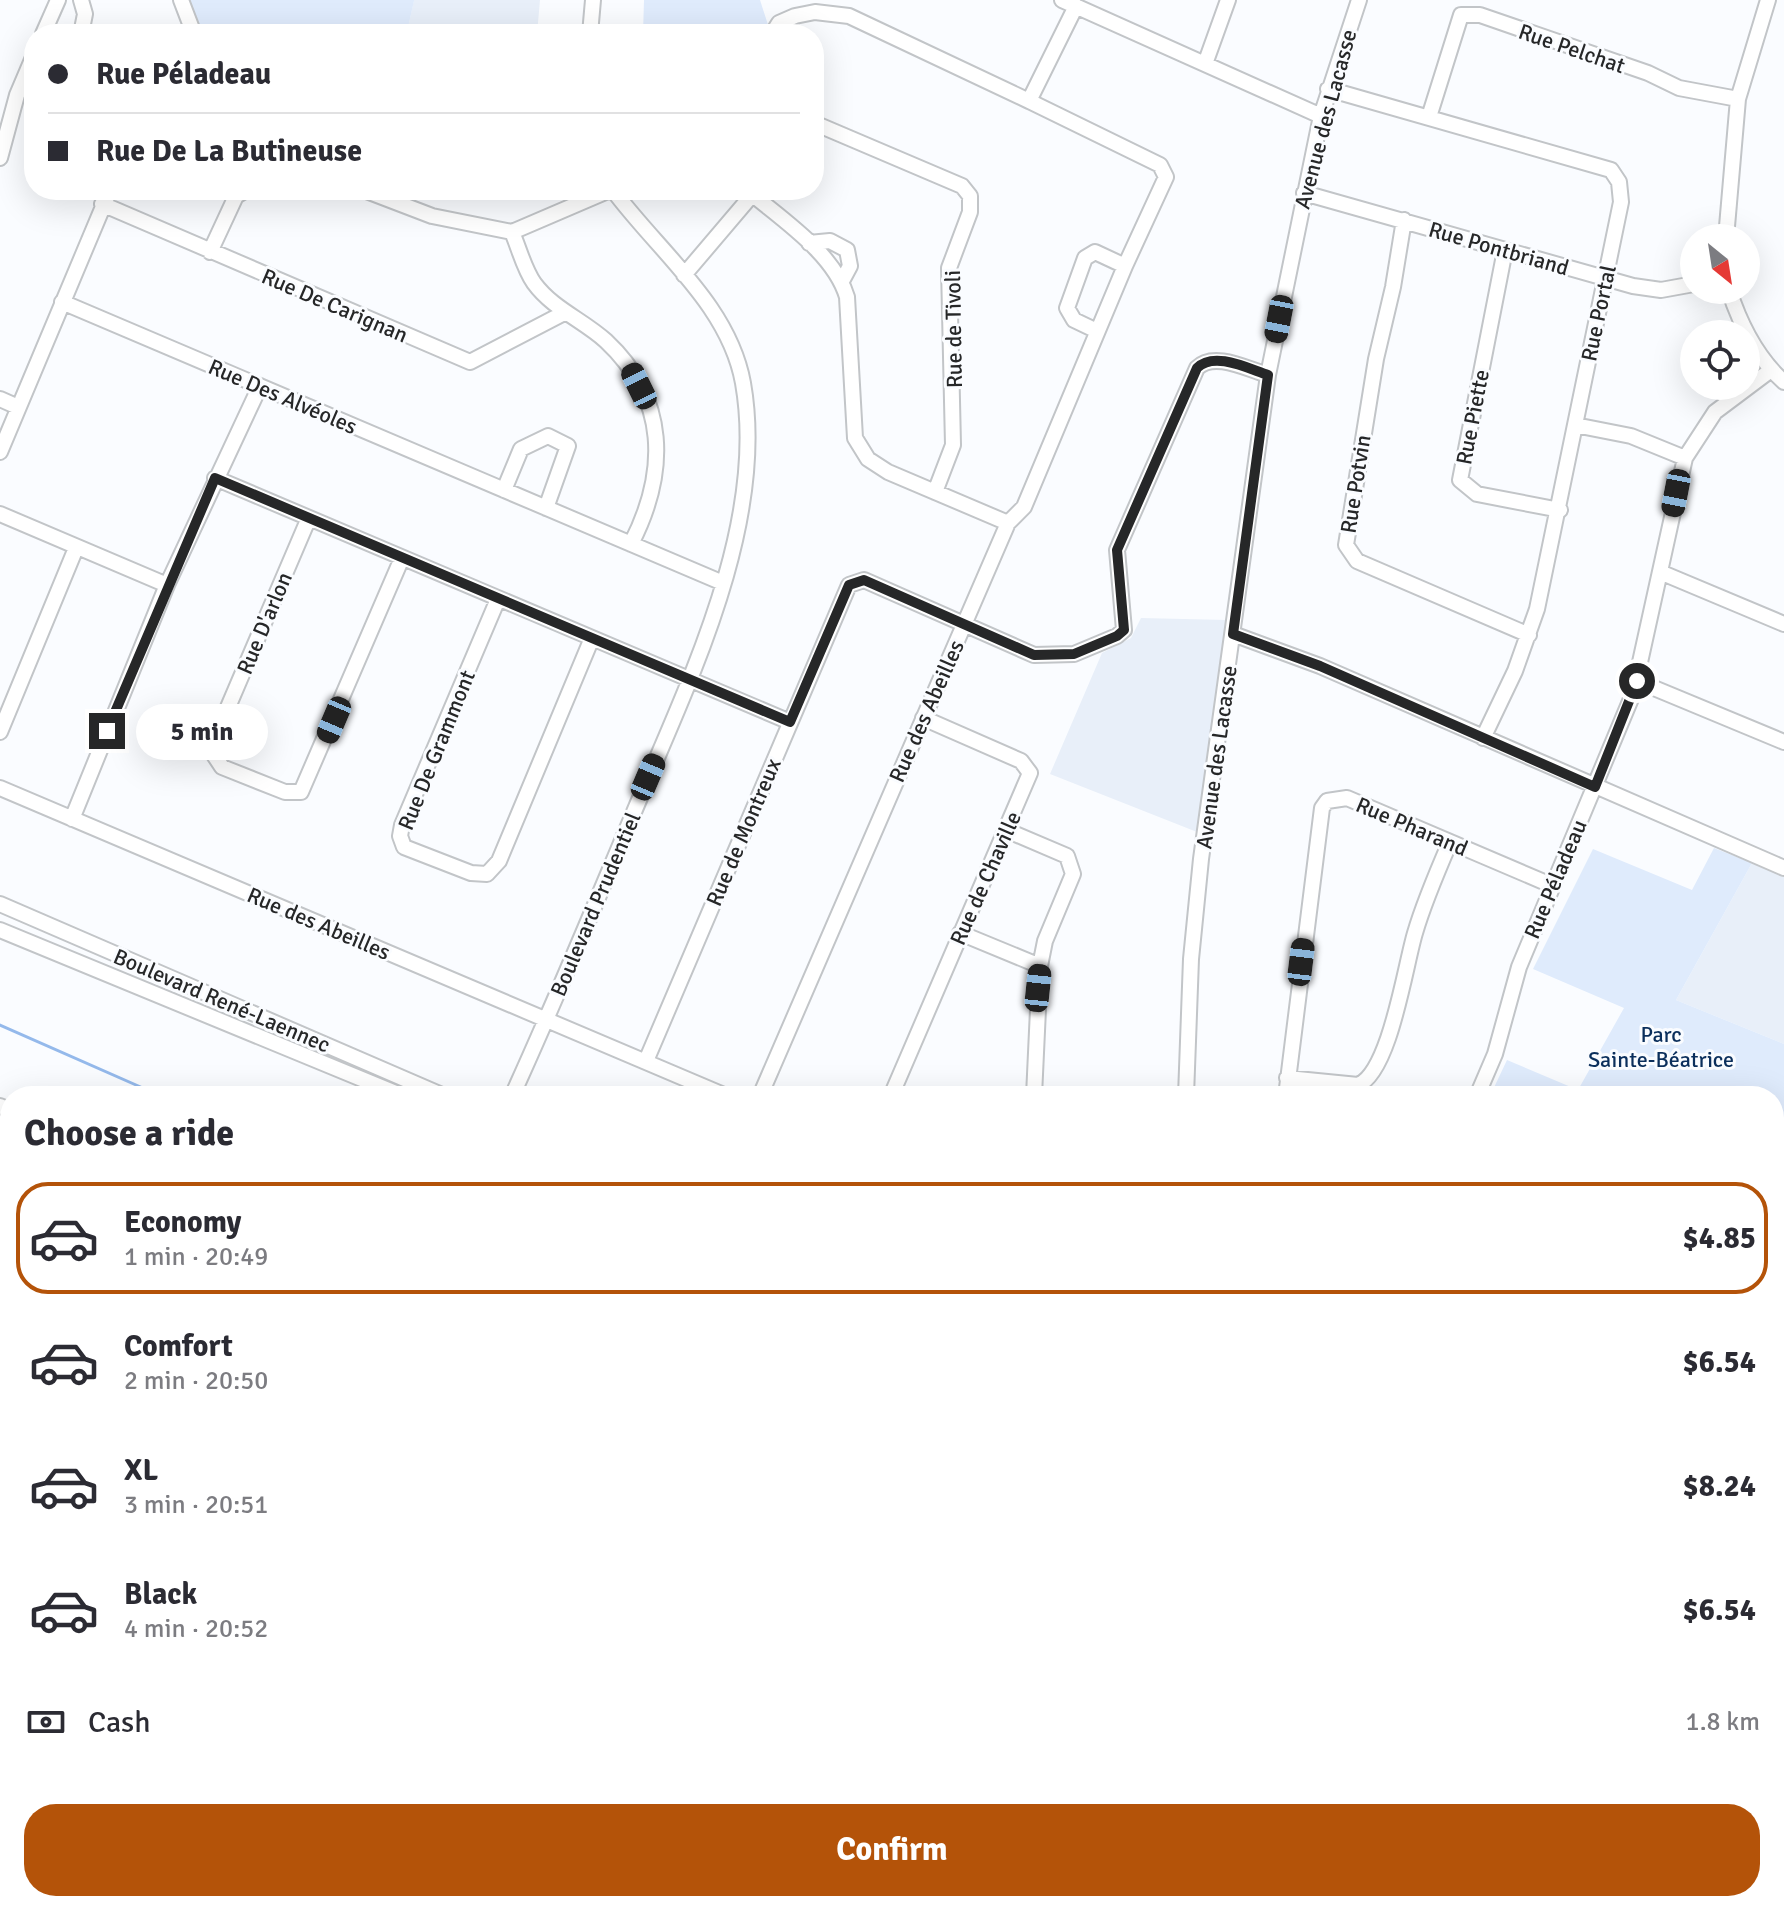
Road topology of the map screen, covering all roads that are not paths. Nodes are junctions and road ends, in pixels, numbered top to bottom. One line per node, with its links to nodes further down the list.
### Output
1 (58, 0): 9 (street)
2 (81, 0): 10 (street)
3 (181, 0): 11 (street)
4 (593, 0): 12 (street)
5 (1228, 0): 14 (street)
6 (1359, 0): 16 (street, Avenue des Lacasse)
7 (1764, 1): 17 (street)
8 (1069, 3): 14 (street); 18 (street)
9 (47, 24)
10 (83, 24)
11 (190, 24)
12 (591, 24)
13 (778, 24): 18 (street)
14 (1205, 64): 19 (street)
15 (24, 79): 22 (street)
16 (1328, 89): 19 (street, Avenue des Lacasse); 20 (street, Rue Portal)
17 (1738, 99): 20 (street, Rue Pelchat); 33 (street)
18 (1029, 101): 38 (street, Rue des Abeilles)
19 (1321, 116): 23 (street, Avenue des Lacasse)
20 (1429, 117): 40 (street, Rue Portal)
21 (824, 127): 58 (street, Rue de Tivoli)
22 (0, 158)
23 (1304, 193): 32 (street, Rue Pontbriand); 48 (street, Avenue des Lacasse)
24 (104, 200): 31 (street)
25 (234, 200): 37 (street)
26 (390, 200): 34 (street)
27 (587, 200): 34 (street)
28 (619, 200): 39 (street, Boulevard Prudentiel)
29 (744, 200): 39 (street)
30 (759, 200): 35 (street)
31 (102, 204): 37 (street, Rue De Carignan); 43 (street)
32 (1404, 220): 36 (street, Rue Pontbriand); 74 (street, Rue Potvin)
33 (1727, 224)
34 (512, 232): 45 (street)
35 (809, 243): 41 (street); 41 (street)
36 (1505, 250): 40 (street, Rue Pontbriand); 60 (street, Rue Piette)
37 (210, 252): 45 (street, Rue De Carignan)
38 (1125, 266): 46 (street, Rue des Abeilles); 46 (street)
39 (684, 275): 68 (street, Boulevard Prudentiel)
40 (1606, 278): 42 (street, Rue Pontbriand); 53 (street, Rue Portal)
41 (842, 281): 58 (street)
42 (1680, 287)
43 (62, 302): 50 (street, Rue Des Alvéoles); 52 (street)
44 (1735, 304): 47 (street)
45 (564, 313): 64 (street)
46 (1097, 331): 63 (street, Rue des Abeilles)
47 (1771, 370): 49 (street); 55 (street, Rue Péladeau)
48 (1268, 375): 71 (street, Rue de Montreux); 73 (street, Avenue des Lacasse)
49 (1784, 382)
50 (260, 386): 56 (street); 57 (street, Rue Des Alvéoles)
51 (0, 399): 52 (street)
52 (18, 407): 54 (street)
53 (1575, 425): 55 (street); 60 (street, Rue Portal)
54 (0, 452)
55 (1685, 458): 67 (street, Rue Péladeau)
56 (215, 478): 62 (street); 69 (street)
57 (504, 490): 59 (street, Rue Des Alvéoles); 59 (street)
58 (935, 492): 63 (street)
59 (546, 508): 64 (street, Rue Des Alvéoles)
60 (1560, 510): 74 (street, Rue Portal)
61 (0, 514): 65 (street)
62 (308, 520): 66 (street); 66 (street, Rue D'arlon)
63 (1008, 523): 71 (street, Rue des Abeilles)
64 (631, 544): 68 (street, Rue Des Alvéoles)
65 (76, 548): 69 (street); 80 (street)
66 (402, 558): 70 (street)
67 (1660, 572): 72 (street); 77 (street, Rue Péladeau)
68 (723, 583): 76 (street, Boulevard Prudentiel)
69 (167, 585): 85 (street)
70 (498, 599): 75 (street); 75 (street, Rue De Grammont)
71 (964, 624): 78 (street, Rue des Abeilles); 79 (street, Rue de Montreux)
72 (1784, 624)
73 (1233, 634): 81 (street); 104 (street, Avenue des Lacasse)
74 (1529, 635): 81 (street, Rue Portal)
75 (592, 638): 76 (street)
76 (689, 680): 79 (street); 94 (street, Boulevard Prudentiel)
77 (1637, 681): 82 (street); 83 (street, Rue Péladeau)
78 (923, 718): 86 (street, Rue de Chaville); 101 (street, Rue des Abeilles)
79 (790, 722): 95 (street, Rue de Montreux)
80 (0, 732)
81 (1483, 738): 83 (street)
82 (1784, 742)
83 (1595, 787): 88 (street); 89 (street, Rue Péladeau)
84 (0, 788): 85 (street, Rue des Abeilles)
85 (72, 819): 94 (street, Rue des Abeilles)
86 (1006, 830): 92 (street, Rue de Chaville); 93 (street)
87 (1450, 842): 89 (street, Rue Pharand); 96 (street); 96 (street, Rue Pharand)
88 (1784, 868)
89 (1551, 885): 106 (street, Rue Péladeau)
90 (0, 904): 98 (street, Boulevard René-Laennec)
91 (0, 930): 97 (street, Boulevard René-Laennec)
92 (960, 933): 93 (street); 102 (street, Rue de Chaville)
93 (1040, 966): 103 (street)
94 (547, 1019): 95 (street, Rue des Abeilles); 99 (street, Boulevard Prudentiel)
95 (646, 1061): 100 (street, Rue des Abeilles)
96 (1287, 1078): 105 (street, Rue Pharand)
97 (379, 1086)
98 (421, 1086)
99 (517, 1086)
100 (703, 1086)
101 (764, 1086)
102 (895, 1086)
103 (1034, 1086)
104 (1186, 1086)
105 (1287, 1086)
106 (1481, 1086)

